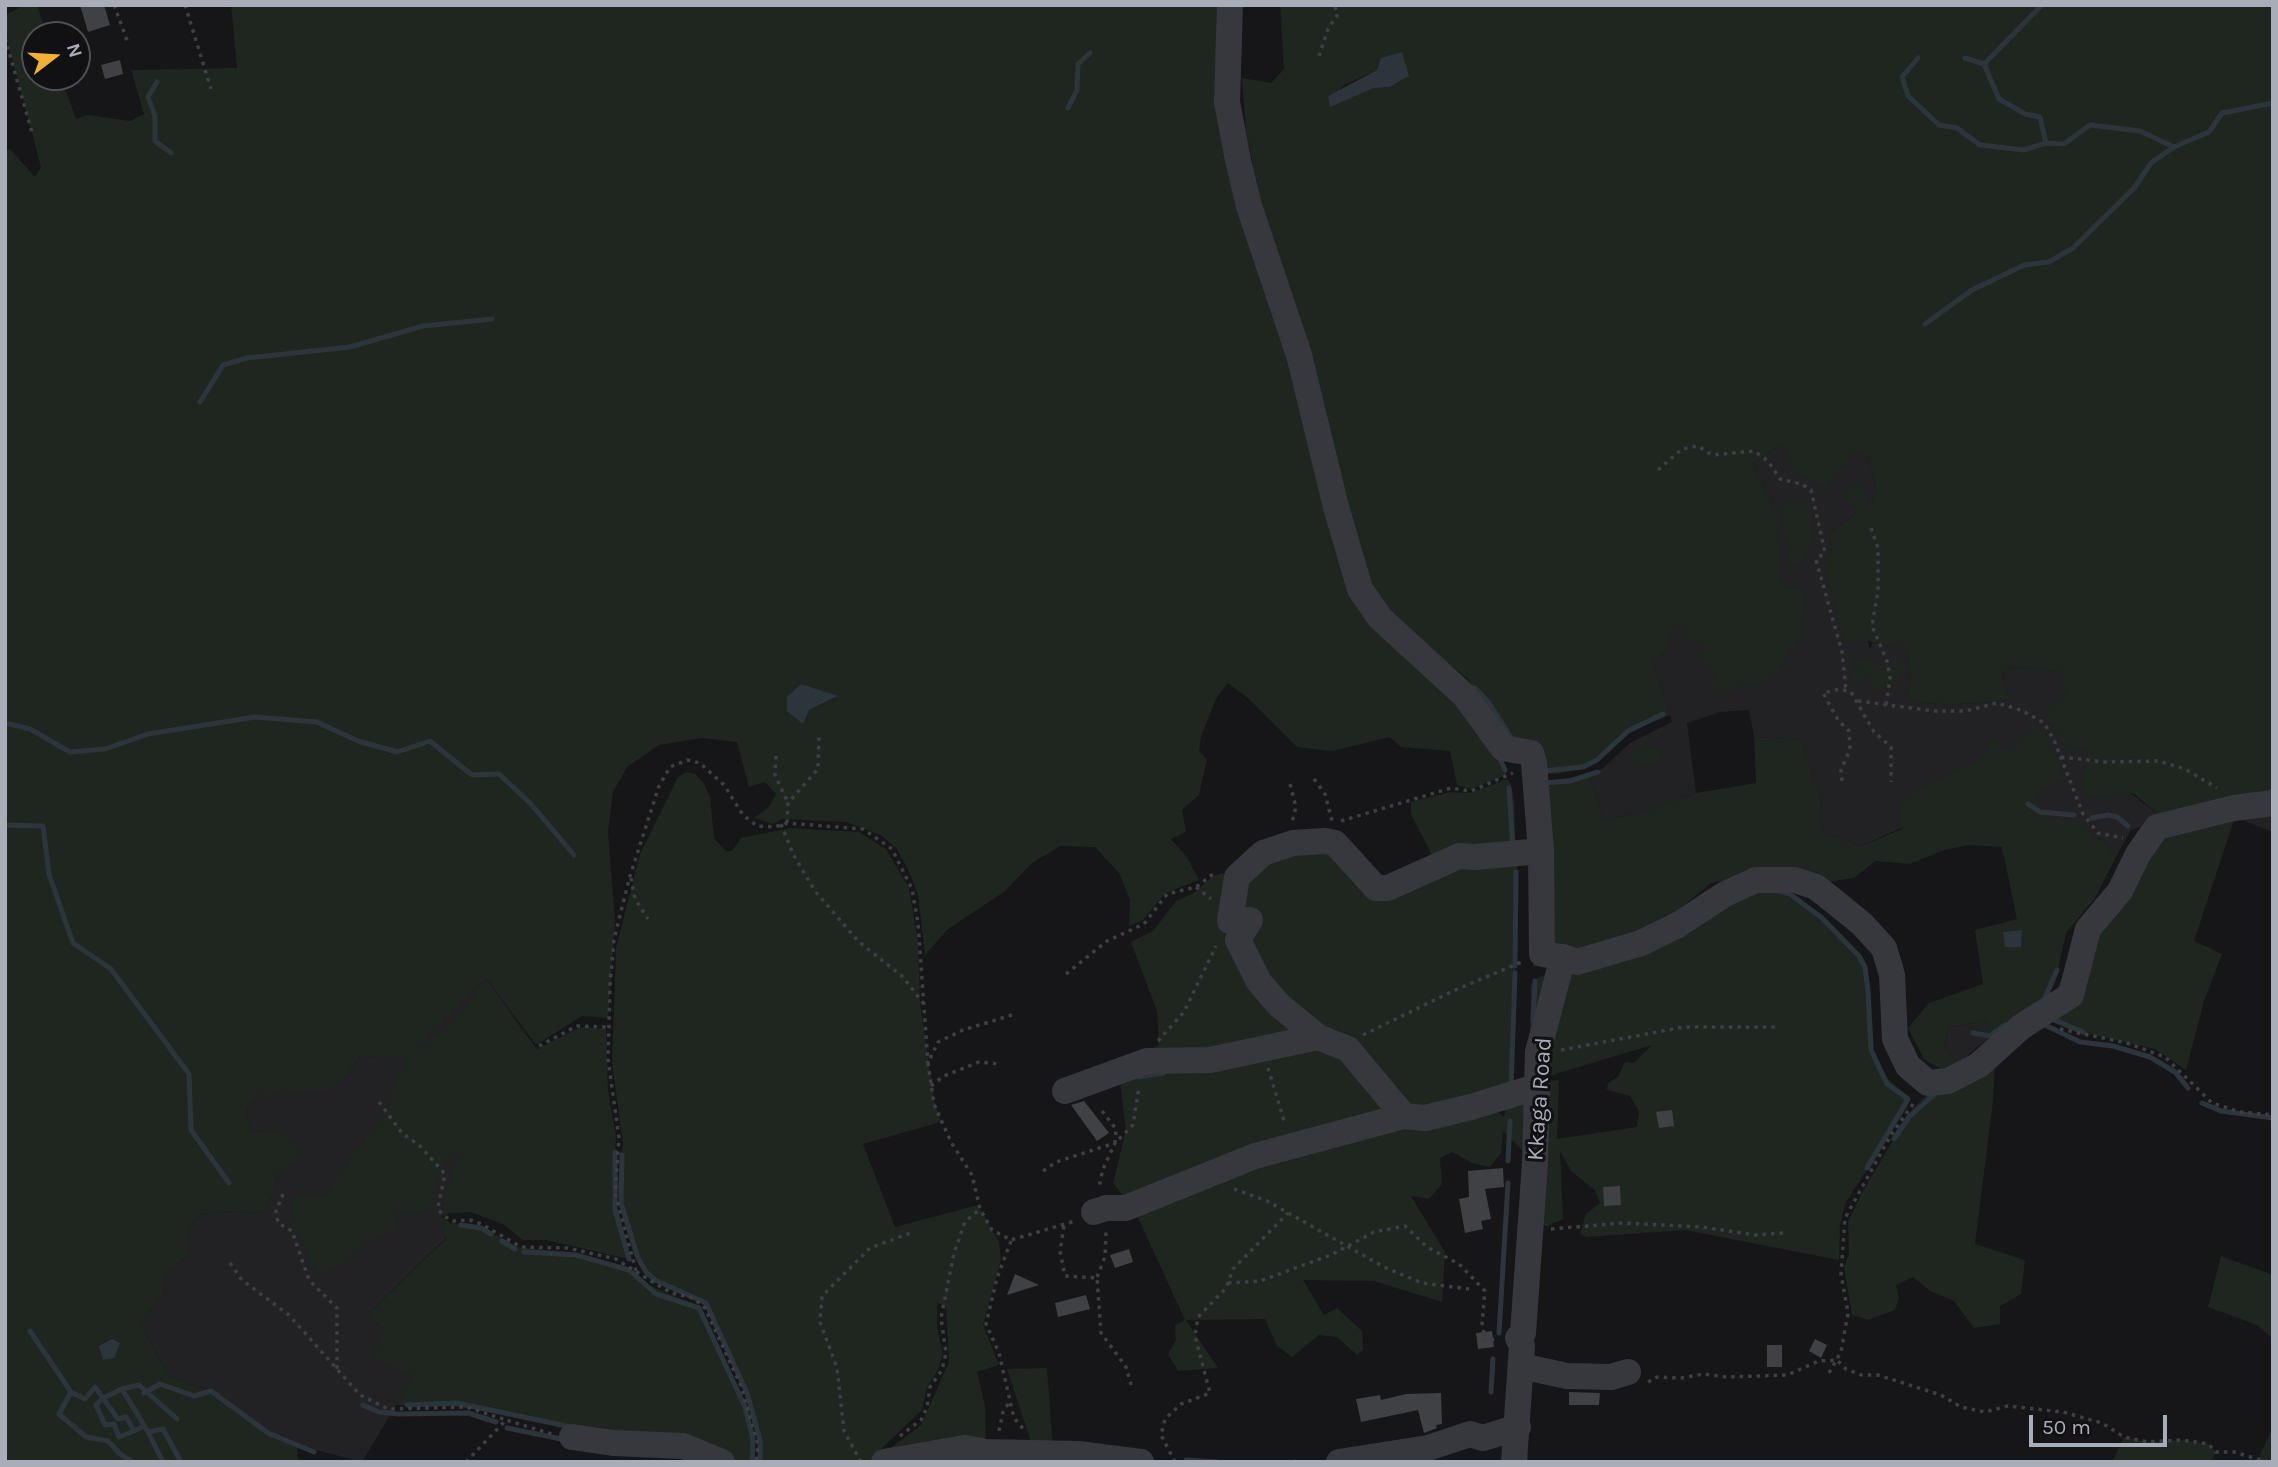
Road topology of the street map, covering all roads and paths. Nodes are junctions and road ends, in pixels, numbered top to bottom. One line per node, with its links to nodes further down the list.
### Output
1 (114, 5): 6 (path)
2 (185, 5): 8 (path)
3 (1230, 5): 18 (street)
4 (1334, 5): 7 (path)
5 (5, 38): 9 (path)
6 (128, 43)
7 (1319, 56)
8 (211, 89)
9 (33, 136)
10 (1658, 470): 12 (path)
11 (1871, 528): 14 (path)
12 (1846, 691): 13 (path); 20 (path)
13 (1858, 701): 14 (path); 21 (path)
14 (1886, 706): 17 (path)
15 (819, 734): 24 (path)
16 (776, 756): 24 (path)
17 (2061, 757): 23 (path); 27 (path)
18 (1532, 758): 19 (path); 29 (street, Kkaga Road)
19 (1314, 779)
20 (1842, 781)
21 (1891, 782)
22 (1290, 784): 28 (path)
23 (2226, 792)
24 (788, 803): 26 (path)
25 (2273, 803): 27 (street)
26 (784, 823): 30 (path); 35 (path); 35 (path)
27 (2146, 843): 36 (street)
28 (1277, 847): 29 (street); 31 (street)
29 (1541, 851): 33 (street, Kkaga Road)
30 (630, 876): 32 (path); 38 (path)
31 (1237, 877): 34 (path); 40 (street)
32 (648, 919)
33 (1553, 955): 42 (path); 43 (street, Kkaga Road); 47 (street)
34 (1066, 974)
35 (923, 1003): 44 (path)
36 (2055, 1007): 47 (street); 52 (path)
37 (1012, 1015): 44 (path)
38 (609, 1027): 41 (path); 68 (path)
39 (1776, 1027): 43 (path)
40 (1318, 1037): 42 (street); 50 (street)
41 (540, 1046)
42 (1348, 1049): 53 (street)
43 (1538, 1052): 49 (street, Kkaga Road)
44 (928, 1063): 48 (path)
45 (1267, 1063): 54 (path)
46 (999, 1064): 48 (path)
47 (1935, 1082): 73 (path)
48 (931, 1086): 58 (path)
49 (1536, 1087): 53 (street); 61 (street, Kkaga Road)
50 (1065, 1091)
51 (380, 1102): 68 (path)
52 (2273, 1115)
53 (1404, 1116): 54 (street)
54 (1295, 1145): 56 (street)
55 (1044, 1171): 59 (path)
56 (1202, 1177): 59 (street); 60 (path)
57 (283, 1194): 76 (path)
58 (980, 1209): 65 (path); 83 (path)
59 (1100, 1210): 62 (path); 69 (path)
60 (1288, 1213): 66 (path); 70 (path)
61 (1532, 1216): 64 (path); 72 (street, Kkaga Road)
62 (1064, 1226): 65 (path); 69 (path)
63 (911, 1233): 89 (path)
64 (1783, 1233)
65 (1011, 1240): 79 (path)
66 (1347, 1247): 70 (path); 71 (path); 72 (path)
67 (230, 1263): 76 (path)
68 (636, 1271): 88 (path)
69 (1097, 1278): 78 (path)
70 (1228, 1283): 92 (path)
71 (1469, 1289)
72 (1523, 1333): 74 (street, Kkaga Road)
73 (1837, 1360): 75 (path); 77 (path); 95 (path)
74 (1521, 1366): 75 (street); 81 (street, Kkaga Road)
75 (1628, 1372)
76 (337, 1373): 80 (path)
77 (1829, 1373)
78 (1132, 1388)
79 (1010, 1401): 84 (path); 85 (path)
80 (506, 1420): 82 (path); 86 (path)
81 (1518, 1427): 93 (street); 94 (street, Kkaga Road)
82 (572, 1437): 87 (street)
83 (898, 1438)
84 (993, 1451): 85 (street); 90 (street)
85 (1032, 1452): 91 (street)
86 (466, 1462)
87 (722, 1462)
88 (756, 1462)
89 (861, 1462)
90 (884, 1462)
91 (1141, 1462)
92 (1175, 1462)
93 (1339, 1462)
94 (1514, 1462)
95 (2267, 1462)

